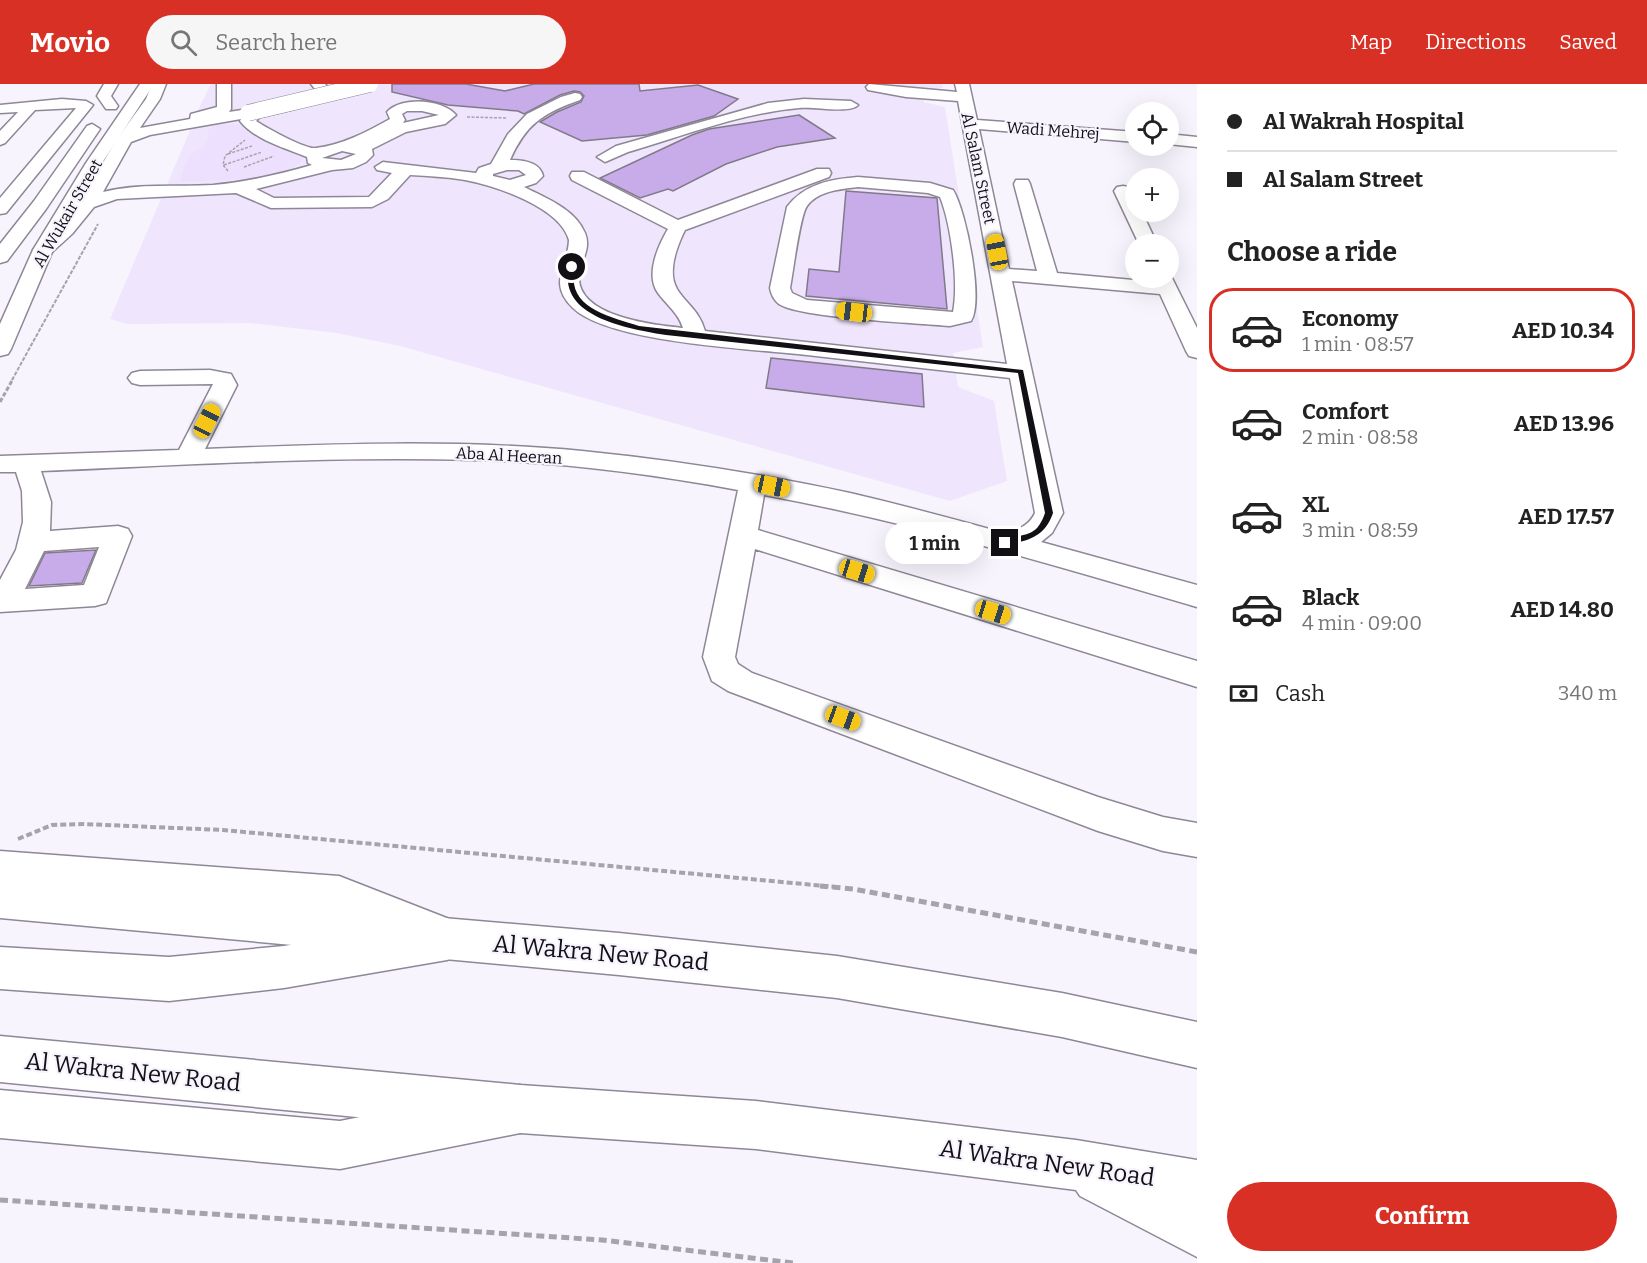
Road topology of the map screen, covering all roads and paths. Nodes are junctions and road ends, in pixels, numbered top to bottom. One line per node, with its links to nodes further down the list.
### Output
1 (111, 84): 15 (street)
2 (159, 84): 11 (street)
3 (226, 84): 16 (street)
4 (354, 84): 6 (street)
5 (370, 84): 19 (street, bridge)
6 (326, 87): 26 (street); 33 (street)
7 (813, 89): 13 (street)
8 (868, 89): 10 (street); 13 (street)
9 (72, 90): 14 (street)
10 (964, 91): 25 (street, Al Salam Street)
11 (140, 93): 15 (street, Al Wukair Street); 24 (street); 50 (street, Al Wukair Street)
12 (575, 97): 20 (street)
13 (842, 97): 21 (street); 39 (street)
14 (62, 104): 17 (street); 23 (street); 47 (street)
15 (111, 106): 51 (street, Al Wukair Street)
16 (226, 106): 19 (street); 24 (street)
17 (30, 107): 18 (street); 29 (street)
18 (0, 109)
19 (247, 113): 28 (street)
20 (532, 117): 22 (path); 39 (street)
21 (828, 118)
22 (447, 119): 33 (street); 35 (street)
23 (47, 120)
24 (136, 121): 28 (street)
25 (971, 124): 27 (street, Wadi Mehrej); 52 (street, Al Salam Street)
26 (263, 133): 32 (street); 37 (path)
27 (1125, 136)
28 (125, 139): 42 (street)
29 (0, 140)
30 (1179, 140): 31 (street)
31 (1197, 142)
32 (291, 146): 34 (street); 37 (path); 41 (path)
33 (338, 147): 34 (street); 35 (street)
34 (315, 157): 35 (street); 41 (street)
35 (352, 160): 39 (street); 40 (street); 41 (street)
36 (629, 163): 39 (street)
37 (223, 165): 41 (path)
38 (842, 166): 48 (street)
39 (542, 167): 40 (street); 48 (street); 58 (street)
40 (406, 170): 41 (street)
41 (243, 179): 42 (street); 45 (street)
42 (99, 181): 46 (street)
43 (1022, 184): 53 (street)
44 (1123, 191): 49 (street)
45 (113, 194): 46 (street); 64 (path)
46 (88, 203): 50 (street)
47 (0, 209)
48 (678, 227): 58 (street)
49 (1143, 234)
50 (43, 250): 59 (street, Al Wukair Street)
51 (0, 257)
52 (1001, 274): 53 (street); 62 (street, Al Salam Street)
53 (1049, 278): 54 (street)
54 (1125, 281)
55 (1169, 288): 57 (street)
56 (875, 314): 56 (street); 61 (street)
57 (1191, 324): 60 (street)
58 (696, 336): 61 (street)
59 (0, 349)
60 (1197, 351)
61 (875, 356): 62 (street)
62 (1021, 372): 70 (street, Al Salam Street)
63 (140, 378): 65 (street)
64 (0, 402)
65 (189, 456): 66 (street, Aba Al Heeran); 67 (street, Aba Al Heeran)
66 (7, 464): 69 (street)
67 (753, 483): 68 (street); 70 (street, Aba Al Heeran)
68 (744, 536): 72 (street); 73 (street)
69 (33, 542)
70 (1005, 543): 71 (street, Aba Al Heeran)
71 (1197, 596)
72 (1197, 674)
73 (1197, 840)
74 (5, 856): 76 (street); 77 (path)
75 (0, 899): 76 (street, Al Wakra New Road)
76 (447, 939): 78 (street); 79 (street, Al Wakra New Road)
77 (1197, 952)
78 (0, 968)
79 (1197, 1046)
80 (0, 1059): 81 (street, Al Wakra New Road)
81 (520, 1109): 82 (street); 83 (street, Al Wakra New Road)
82 (0, 1114)
83 (1076, 1165): 84 (street, Al Wakra New Road); 86 (street)
84 (1197, 1185)
85 (0, 1200): 87 (path)
86 (1197, 1231)
87 (794, 1263)

